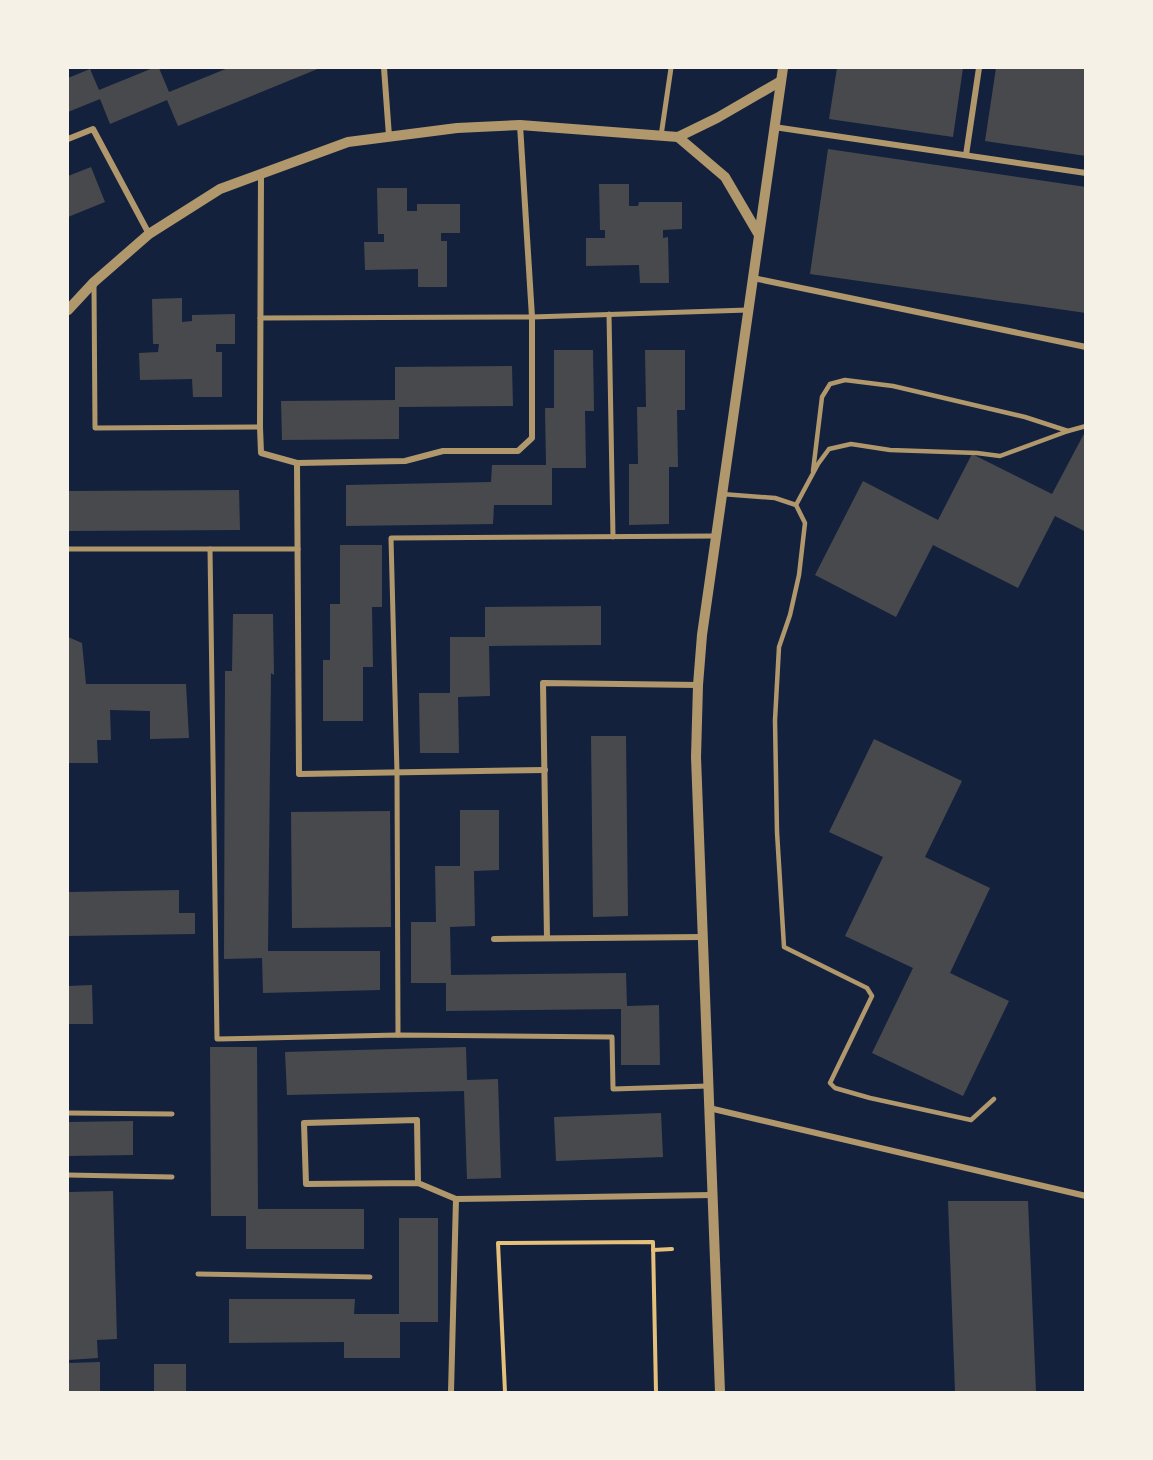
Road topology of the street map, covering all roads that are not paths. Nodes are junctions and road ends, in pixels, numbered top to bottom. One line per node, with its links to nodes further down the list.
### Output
1 (384, 68): 8 (street)
2 (671, 68): 9 (street)
3 (783, 68): 5 (street)
4 (979, 68): 12 (street)
5 (781, 81): 7 (street); 10 (street)
6 (520, 124): 8 (street); 9 (street); 22 (street)
7 (774, 127): 12 (street); 16 (street)
8 (389, 136): 14 (street)
9 (661, 136): 10 (street)
10 (678, 137): 16 (street)
11 (68, 139): 15 (street)
12 (966, 155): 13 (street)
13 (1086, 173)
14 (261, 174): 15 (street); 23 (street)
15 (149, 234): 18 (street)
16 (759, 235): 17 (street)
17 (753, 278): 20 (street); 24 (street)
18 (94, 282): 19 (street); 26 (street)
19 (68, 310)
20 (748, 310): 21 (street); 30 (street)
21 (609, 314): 22 (street); 33 (street)
22 (532, 317): 23 (street); 28 (street)
23 (260, 318): 26 (street)
24 (1086, 347)
25 (1086, 426): 27 (lane)
26 (260, 427): 28 (street)
27 (1068, 431): 29 (lane); 29 (lane)
28 (297, 463): 36 (street)
29 (813, 471): 31 (lane)
30 (722, 494): 31 (lane); 32 (street)
31 (796, 505): 45 (lane)
32 (716, 536): 33 (street); 37 (street)
33 (613, 537): 39 (street)
34 (68, 549): 35 (street)
35 (210, 549): 36 (street); 43 (street)
36 (297, 549): 39 (street)
37 (698, 684): 38 (street); 40 (street)
38 (545, 770): 39 (street); 41 (street)
39 (397, 773): 43 (street)
40 (703, 937): 41 (street); 44 (street)
41 (548, 938): 42 (street)
42 (494, 939)
43 (398, 1035): 44 (street)
44 (708, 1086): 46 (street)
45 (994, 1099)
46 (709, 1108): 52 (street); 53 (street)
47 (68, 1113): 48 (street)
48 (172, 1114)
49 (68, 1175): 50 (street)
50 (172, 1177)
51 (418, 1183): 51 (street); 54 (street)
52 (712, 1195): 54 (street); 58 (street)
53 (1086, 1196)
54 (456, 1199): 57 (street)
55 (198, 1274): 56 (street)
56 (370, 1277)
57 (451, 1392)
58 (720, 1392)

